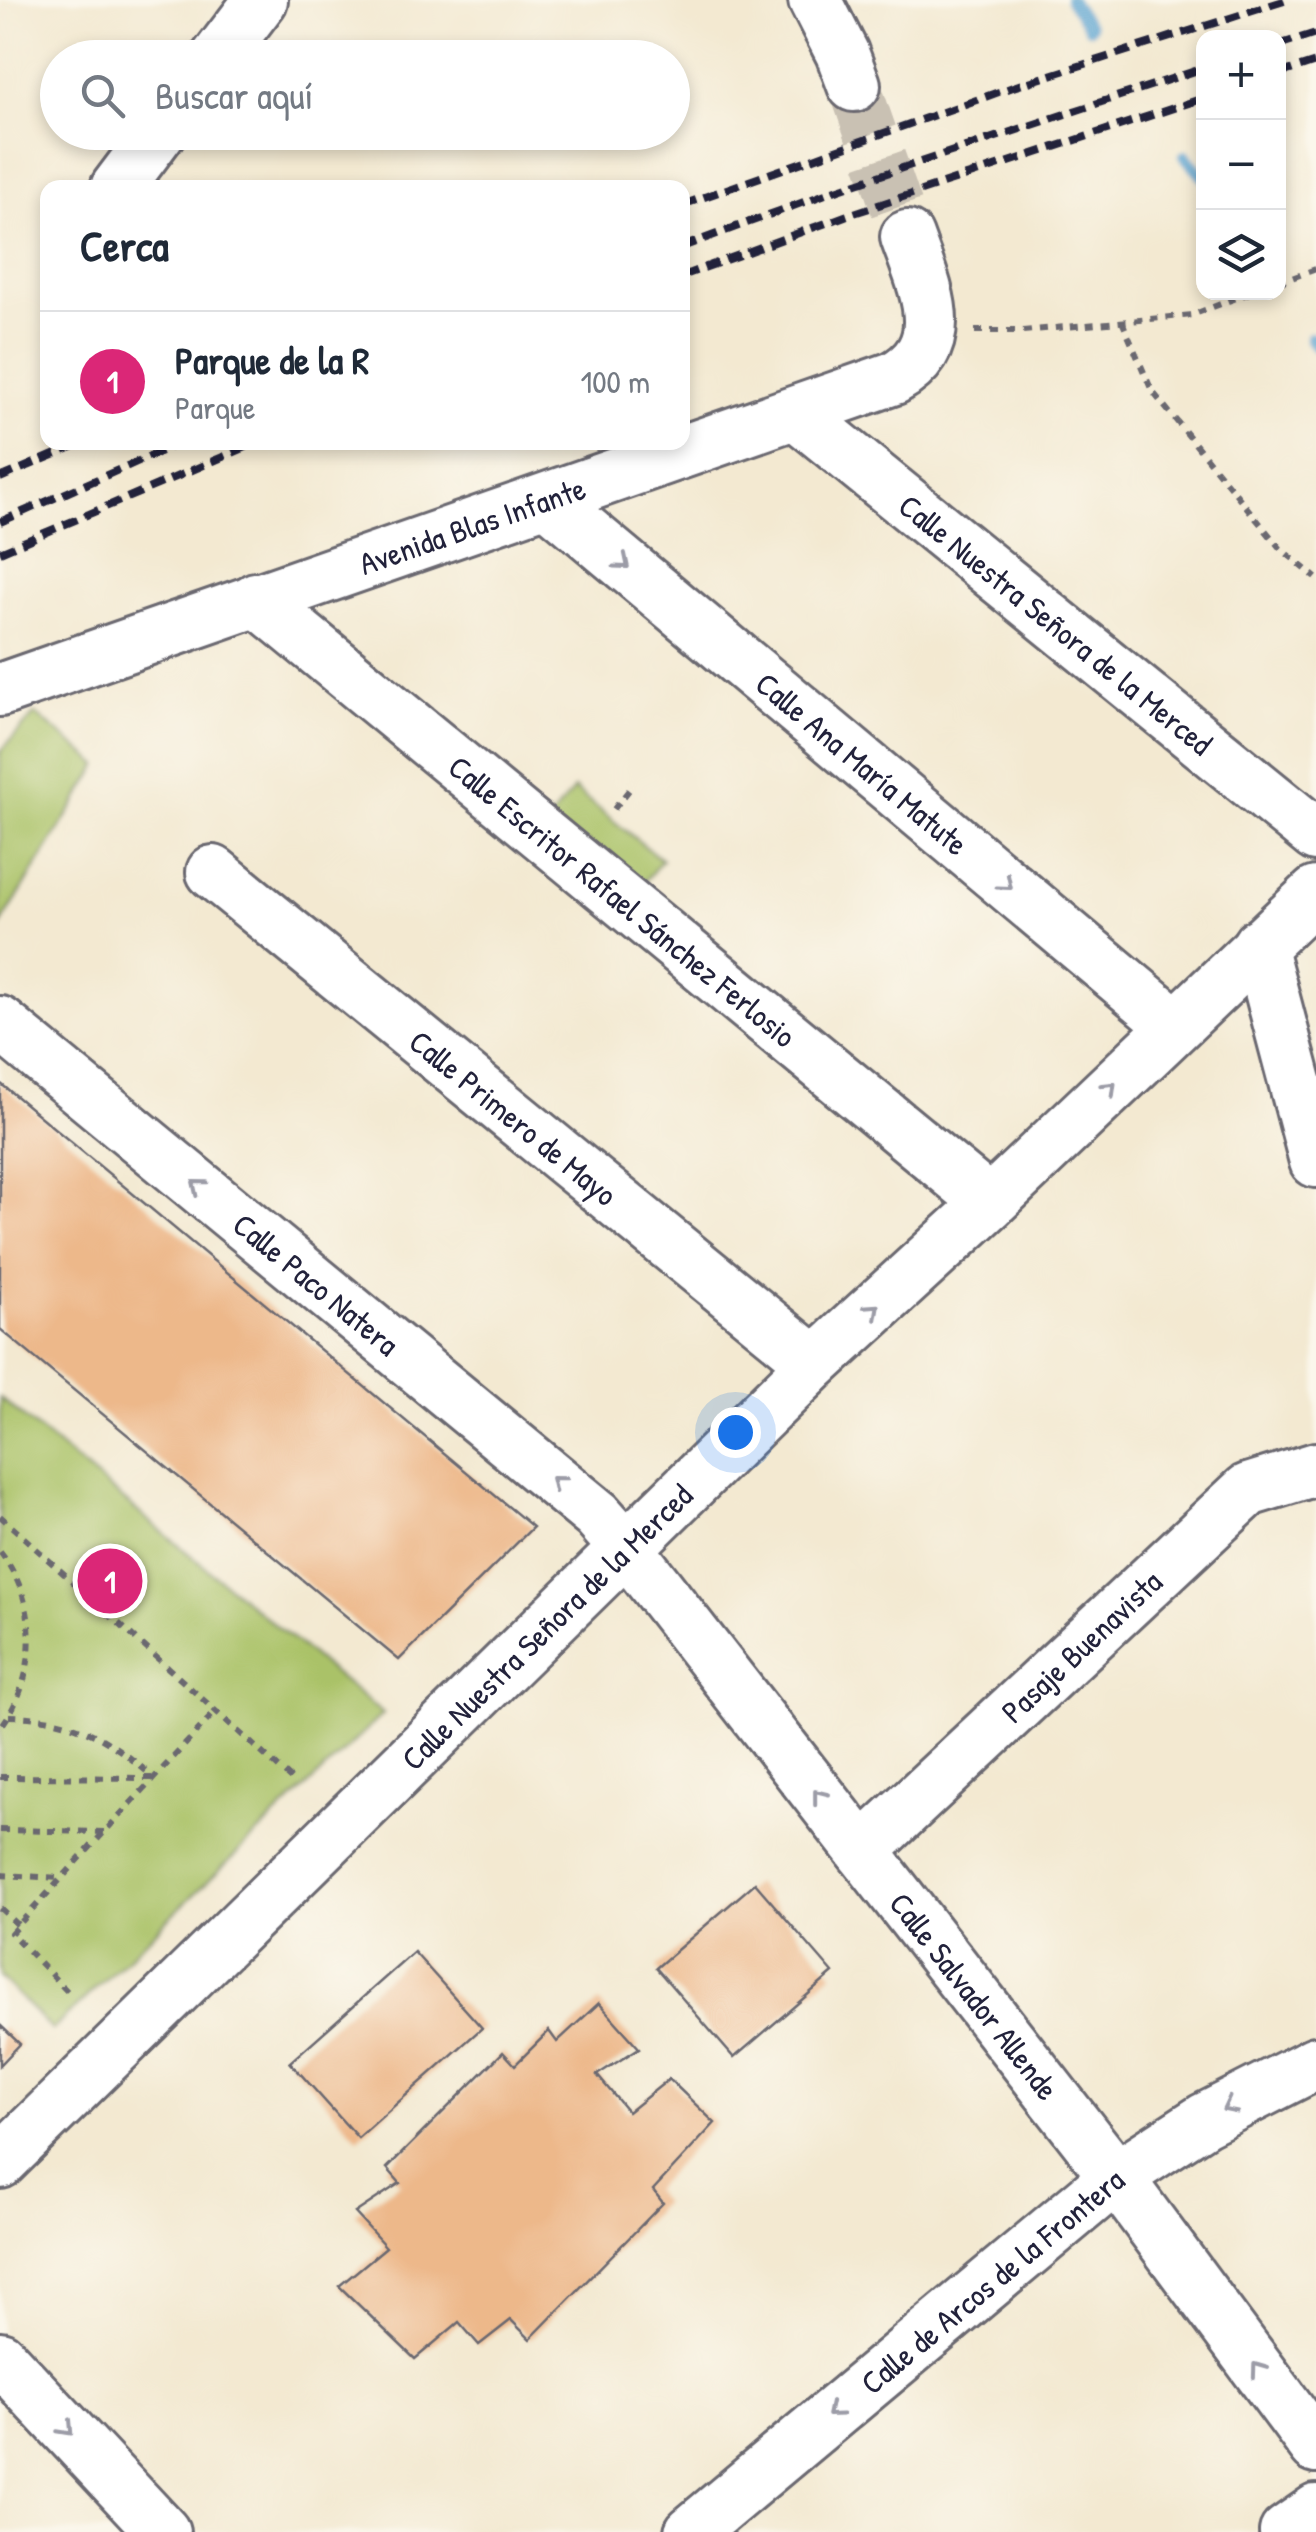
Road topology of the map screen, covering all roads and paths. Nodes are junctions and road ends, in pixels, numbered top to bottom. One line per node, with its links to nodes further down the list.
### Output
1 (260, 0): 3 (street)
2 (816, 0): 4 (street)
3 (230, 40)
4 (854, 85)
5 (146, 150): 6 (street)
6 (123, 180)
7 (907, 237): 12 (street)
8 (1316, 268): 9 (path)
9 (1286, 279)
10 (1231, 300): 11 (path)
11 (1122, 321): 12 (path); 15 (path)
12 (929, 338): 13 (street, Avenida Blas Infante)
13 (796, 413): 14 (street, Avenida Blas Infante); 20 (street, Calle Nuestra Señora de la Merced)
14 (548, 500): 16 (street, Avenida Blas Infante); 25 (street, Calle Ana María Matute, one-way to 25)
15 (1316, 578)
16 (256, 599): 17 (street, Avenida Blas Infante); 27 (street, Calle Escritor Rafael Sánchez Ferlosio)
17 (1, 691)
18 (633, 785): 19 (path)
19 (614, 810)
20 (1316, 835)
21 (213, 872): 28 (street, Calle Primero de Mayo)
22 (1316, 893): 23 (street, Calle Nuestra Señora de la Merced)
23 (1260, 945): 25 (street, Calle Nuestra Señora de la Merced); 26 (street)
24 (0, 1024): 31 (street, Calle Paco Natera, one-way to 24)
25 (1175, 1026): 27 (street, Calle Nuestra Señora de la Merced, one-way to 25)
26 (1316, 1161)
27 (990, 1203): 28 (street, Calle Nuestra Señora de la Merced, one-way to 27)
28 (815, 1363): 31 (street, Calle Nuestra Señora de la Merced)
29 (1316, 1470): 41 (street, Pasaje Buenavista)
30 (0, 1516): 33 (path)
31 (627, 1549): 41 (street, Calle Salvador Allende, one-way to 31); 48 (street, Calle Nuestra Señora de la Merced)
32 (0, 1552): 34 (path)
33 (216, 1712): 37 (path); 38 (path)
34 (9, 1716): 35 (path); 37 (path)
35 (1, 1725)
36 (0, 1777): 37 (path)
37 (154, 1778): 40 (path)
38 (292, 1780)
39 (0, 1830): 40 (path)
40 (104, 1832): 43 (path)
41 (862, 1851): 49 (street, Calle Salvador Allende)
42 (0, 1875): 43 (path)
43 (61, 1878): 45 (path)
44 (0, 1908): 45 (path)
45 (18, 1925): 46 (path)
46 (68, 1991)
47 (1316, 2063): 49 (street, Calle de Arcos de la Frontera, one-way to 49)
48 (0, 2162)
49 (1116, 2176): 51 (street, Calle Salvador Allende, one-way to 49); 54 (street, Calle de Arcos de la Frontera, one-way to 54)
50 (0, 2358): 53 (street, one-way to 53)
51 (1316, 2448)
52 (1316, 2510): 55 (street)
53 (163, 2532)
54 (691, 2532)
55 (1286, 2532)

